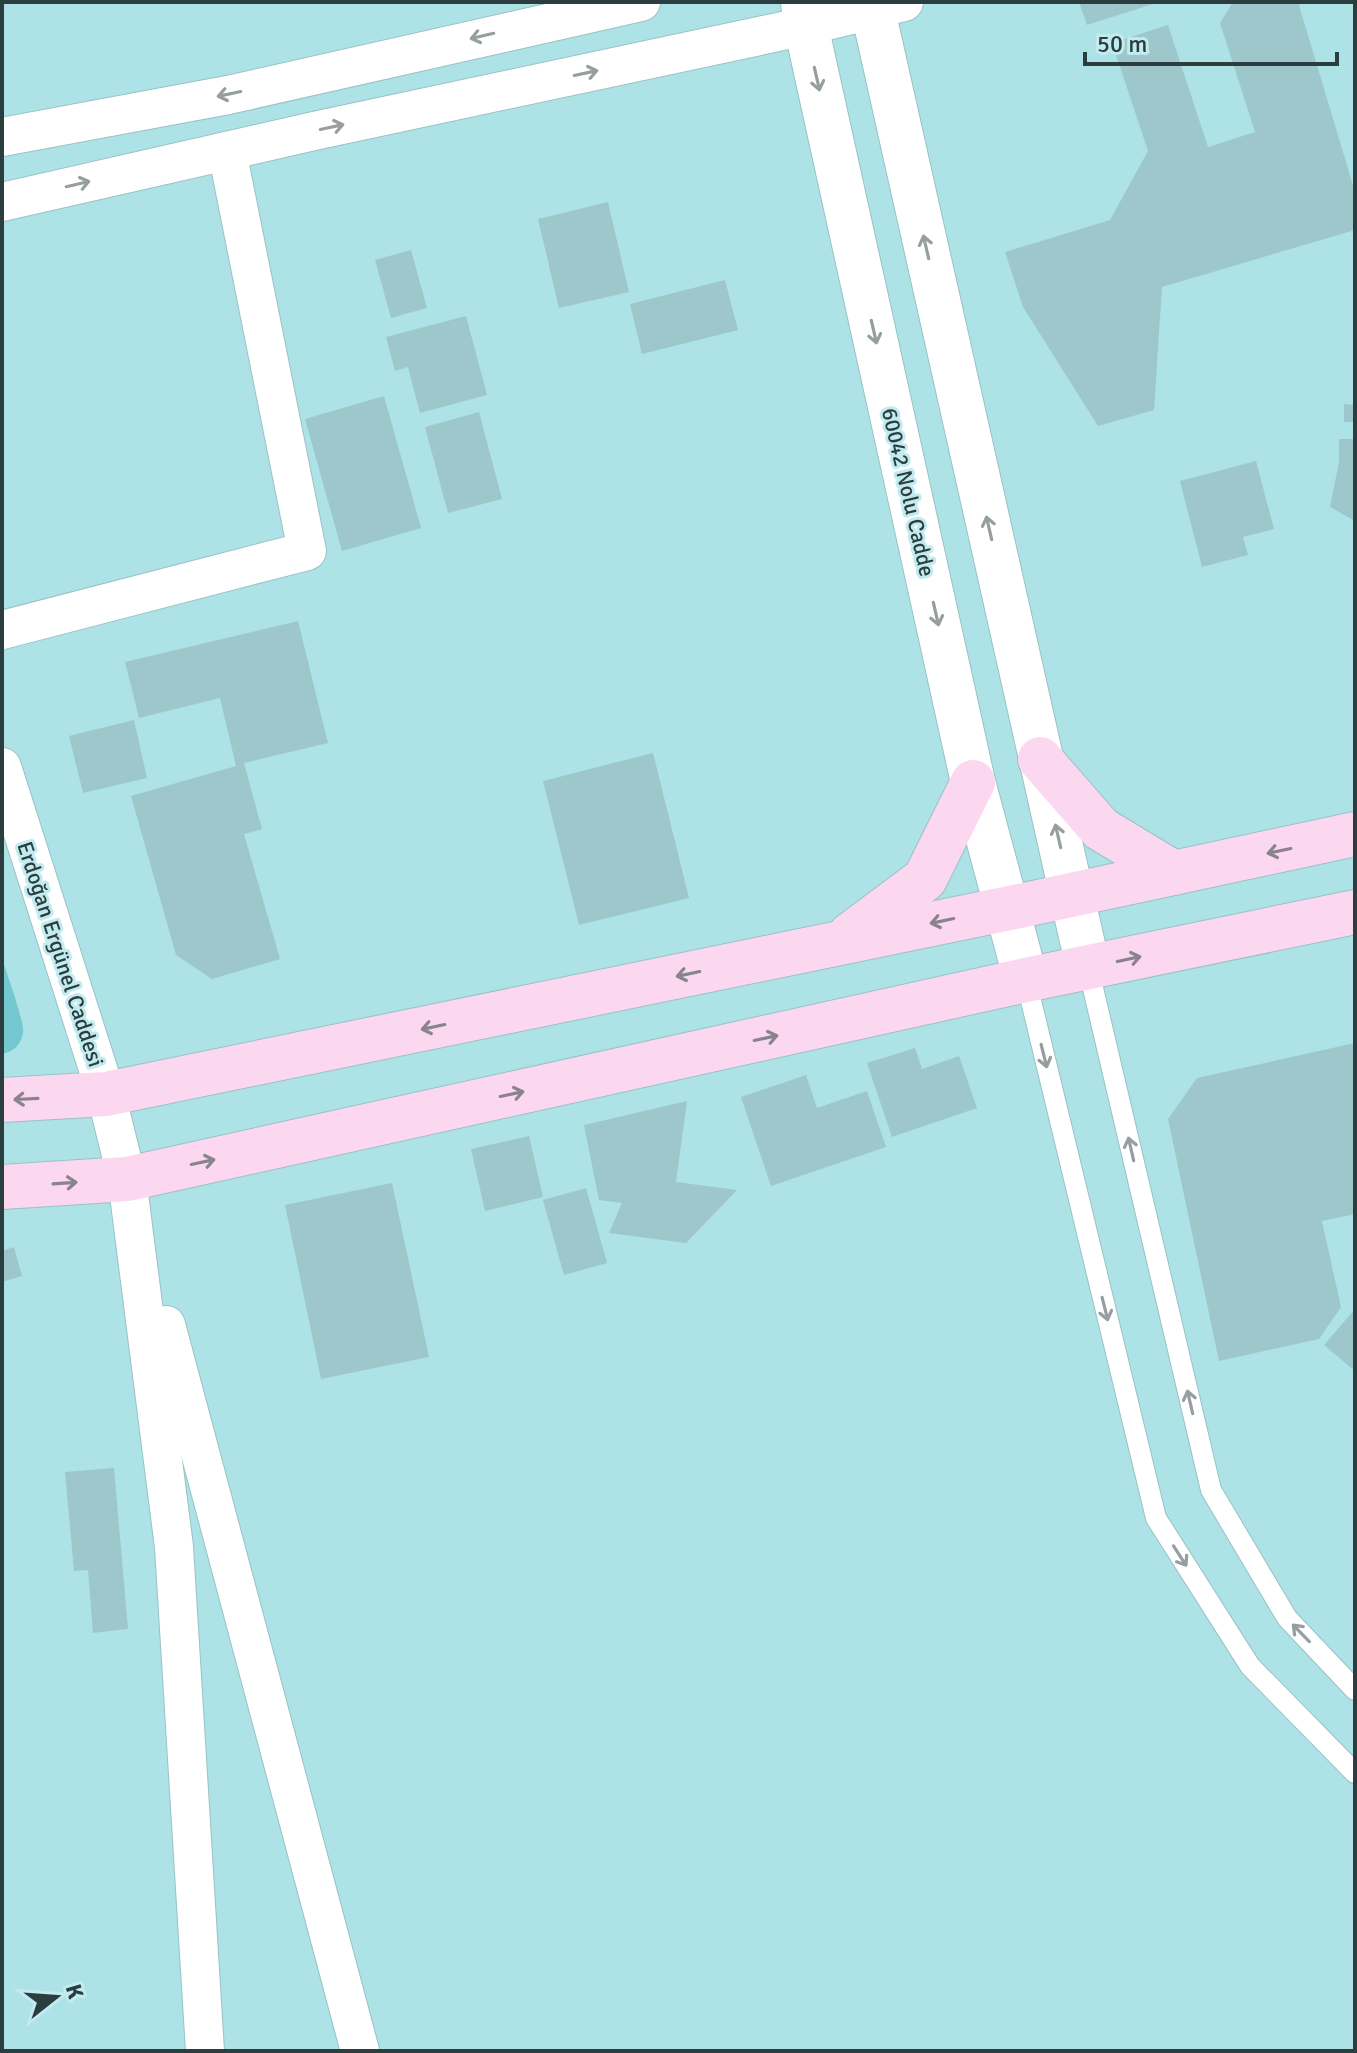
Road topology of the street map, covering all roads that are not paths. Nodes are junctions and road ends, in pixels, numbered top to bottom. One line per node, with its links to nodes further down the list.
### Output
1 (641, 2): 4 (street, one-way to 4)
2 (882, 5): 3 (street); 8 (street, one-way to 2)
3 (804, 14): 5 (street, one-way to 3); 10 (street, 60042 Nolu Cadde, one-way to 10)
4 (2, 137)
5 (227, 151): 6 (street, one-way to 5); 7 (street)
6 (2, 202)
7 (2, 630)
8 (1040, 759): 12 (main road); 13 (street, one-way to 8)
9 (2, 767): 19 (street, Erdoğan Ergünel Caddesi)
10 (973, 782): 14 (street, 60042 Nolu Cadde); 16 (main road)
11 (1355, 834): 12 (main road, one-way to 12)
12 (1174, 873): 13 (main road)
13 (1071, 895): 14 (main road); 17 (street)
14 (1007, 908): 16 (main road, one-way to 16); 18 (street, 60042 Nolu Cadde)
15 (1355, 912): 17 (main road, one-way to 15)
16 (839, 943): 19 (main road, one-way to 19)
17 (1088, 967): 18 (main road); 23 (lane, one-way to 17)
18 (1026, 980): 21 (main road, one-way to 18); 24 (lane, one-way to 24)
19 (106, 1094): 20 (main road, one-way to 20); 21 (street, Erdoğan Ergünel Caddesi)
20 (2, 1100)
21 (127, 1179): 22 (main road, one-way to 21); 25 (street); 26 (street)
22 (2, 1187)
23 (1355, 1690)
24 (1355, 1773)
25 (205, 2051)
26 (360, 2051)

